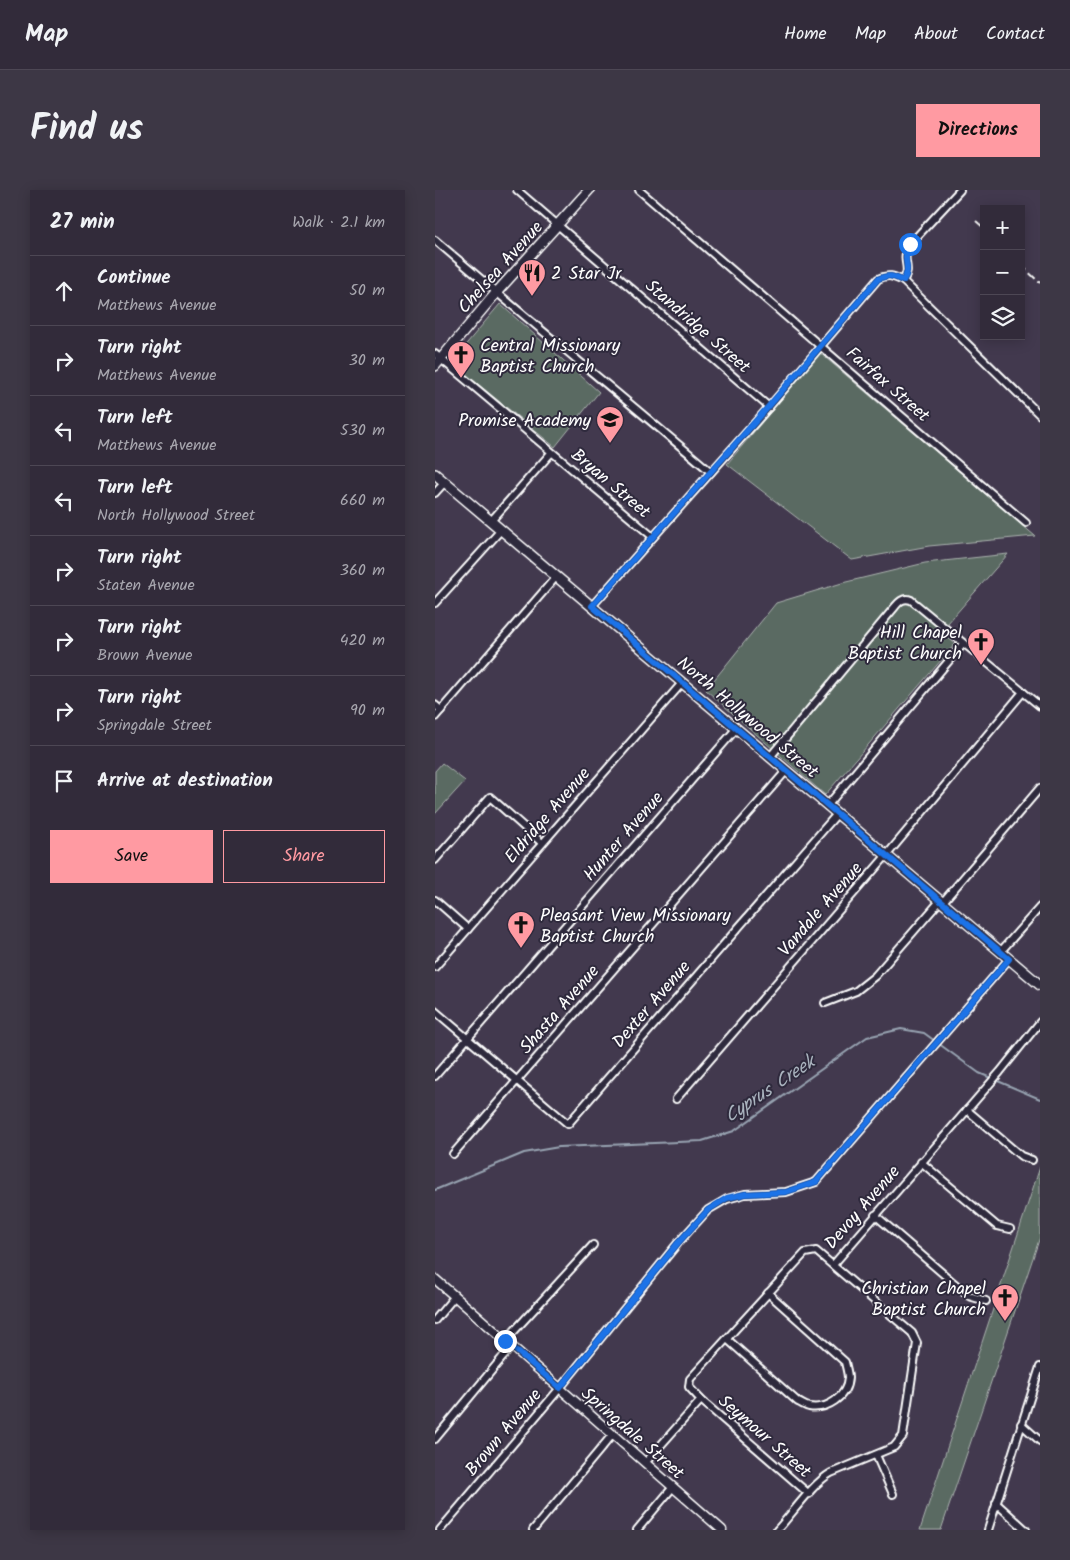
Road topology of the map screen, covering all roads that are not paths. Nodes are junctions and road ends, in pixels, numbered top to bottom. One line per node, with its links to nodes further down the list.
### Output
1 (517, 190): 5 (street, Standridge Street)
2 (589, 190): 5 (main road, Chelsea Avenue)
3 (639, 190): 9 (street, Fairfax Street)
4 (960, 190): 7 (street)
5 (559, 225): 8 (main road, Chelsea Avenue); 11 (street, Standridge Street)
6 (435, 240): 8 (street)
7 (903, 281): 9 (street); 12 (street)
8 (497, 293): 10 (main road, Chelsea Avenue); 14 (street)
9 (821, 346): 11 (street); 19 (street, Fairfax Street)
10 (437, 360): 13 (street, Bryan Street)
11 (769, 406): 14 (street)
12 (1040, 415)
13 (551, 453): 18 (street); 21 (street, Bryan Street)
14 (711, 472): 21 (street)
15 (435, 474): 16 (main road, North Hollywood Street)
16 (445, 482): 17 (street); 18 (main road, North Hollywood Street)
17 (435, 493)
18 (491, 522): 20 (main road, North Hollywood Street)
19 (1026, 523)
20 (501, 530): 22 (main road, North Hollywood Street); 23 (street)
21 (653, 537): 24 (street)
22 (556, 576): 24 (main road, North Hollywood Street); 30 (street)
23 (435, 603)
24 (592, 606): 26 (main road, North Hollywood Street)
25 (963, 644): 27 (street); 33 (street); 36 (street)
26 (682, 683): 32 (main road, North Hollywood Street); 38 (street, Eldridge Avenue)
27 (1023, 692): 29 (street); 39 (street, Vandale Avenue)
28 (435, 705): 30 (street)
29 (1040, 706)
30 (441, 710): 31 (street)
31 (435, 717)
32 (736, 728): 33 (main road, North Hollywood Street); 52 (street, Hunter Avenue)
33 (770, 757): 34 (main road, North Hollywood Street)
34 (786, 771): 36 (main road, North Hollywood Street); 54 (street, Shasta Avenue)
35 (1040, 788): 42 (street)
36 (827, 806): 37 (main road, North Hollywood Street)
37 (837, 814): 39 (main road, North Hollywood Street); 54 (street, Dexter Avenue)
38 (542, 844): 40 (street); 44 (street, Eldridge Avenue)
39 (886, 856): 42 (main road, North Hollywood Street); 55 (street, Vandale Avenue)
40 (435, 860)
41 (435, 900): 44 (street)
42 (941, 902): 45 (main road, North Hollywood Street); 49 (street)
43 (1040, 907): 45 (street)
44 (469, 929): 47 (street, Eldridge Avenue)
45 (1001, 952): 46 (main road, North Hollywood Street)
46 (1009, 959): 48 (main road, North Hollywood Street); 72 (street, Brown Avenue)
47 (435, 967)
48 (1040, 985)
49 (825, 1003)
50 (435, 1011): 52 (street)
51 (1040, 1022): 56 (street, Devoy Avenue)
52 (468, 1039): 53 (street, Hunter Avenue); 54 (street)
53 (435, 1076)
54 (516, 1081): 57 (street, Shasta Avenue)
55 (676, 1099)
56 (967, 1110): 58 (street); 59 (street, Devoy Avenue)
57 (453, 1154)
58 (1032, 1160)
59 (921, 1162): 60 (street, Devoy Avenue); 61 (street)
60 (875, 1215): 63 (street, Devoy Avenue); 67 (street)
61 (1010, 1230)
62 (593, 1245): 70 (street)
63 (833, 1264): 65 (street, Devoy Avenue); 78 (street)
64 (435, 1279): 66 (street, Springdale Street)
65 (768, 1293): 69 (street, Devoy Avenue); 69 (street)
66 (455, 1296): 68 (street); 70 (street, Springdale Street)
67 (986, 1301)
68 (435, 1320)
69 (727, 1339): 73 (street, Devoy Avenue)
70 (509, 1344): 72 (street, Springdale Street); 76 (street)
71 (1040, 1367): 74 (street)
72 (560, 1388): 75 (street, Springdale Street); 84 (street, Brown Avenue)
73 (701, 1400): 79 (street); 81 (street, Seymour Street)
74 (1021, 1424): 77 (street); 83 (street)
75 (613, 1434): 79 (street, Springdale Street); 85 (street)
76 (435, 1439)
77 (1040, 1441)
78 (876, 1455): 81 (street); 82 (street)
79 (645, 1463): 80 (street, Springdale Street)
80 (673, 1487): 86 (street); 87 (street, Springdale Street)
81 (809, 1494): 88 (street)
82 (893, 1494)
83 (996, 1503): 89 (street); 90 (street)
84 (440, 1530)
85 (533, 1530)
86 (637, 1530)
87 (722, 1530)
88 (777, 1530)
89 (988, 1530)
90 (1025, 1530)

